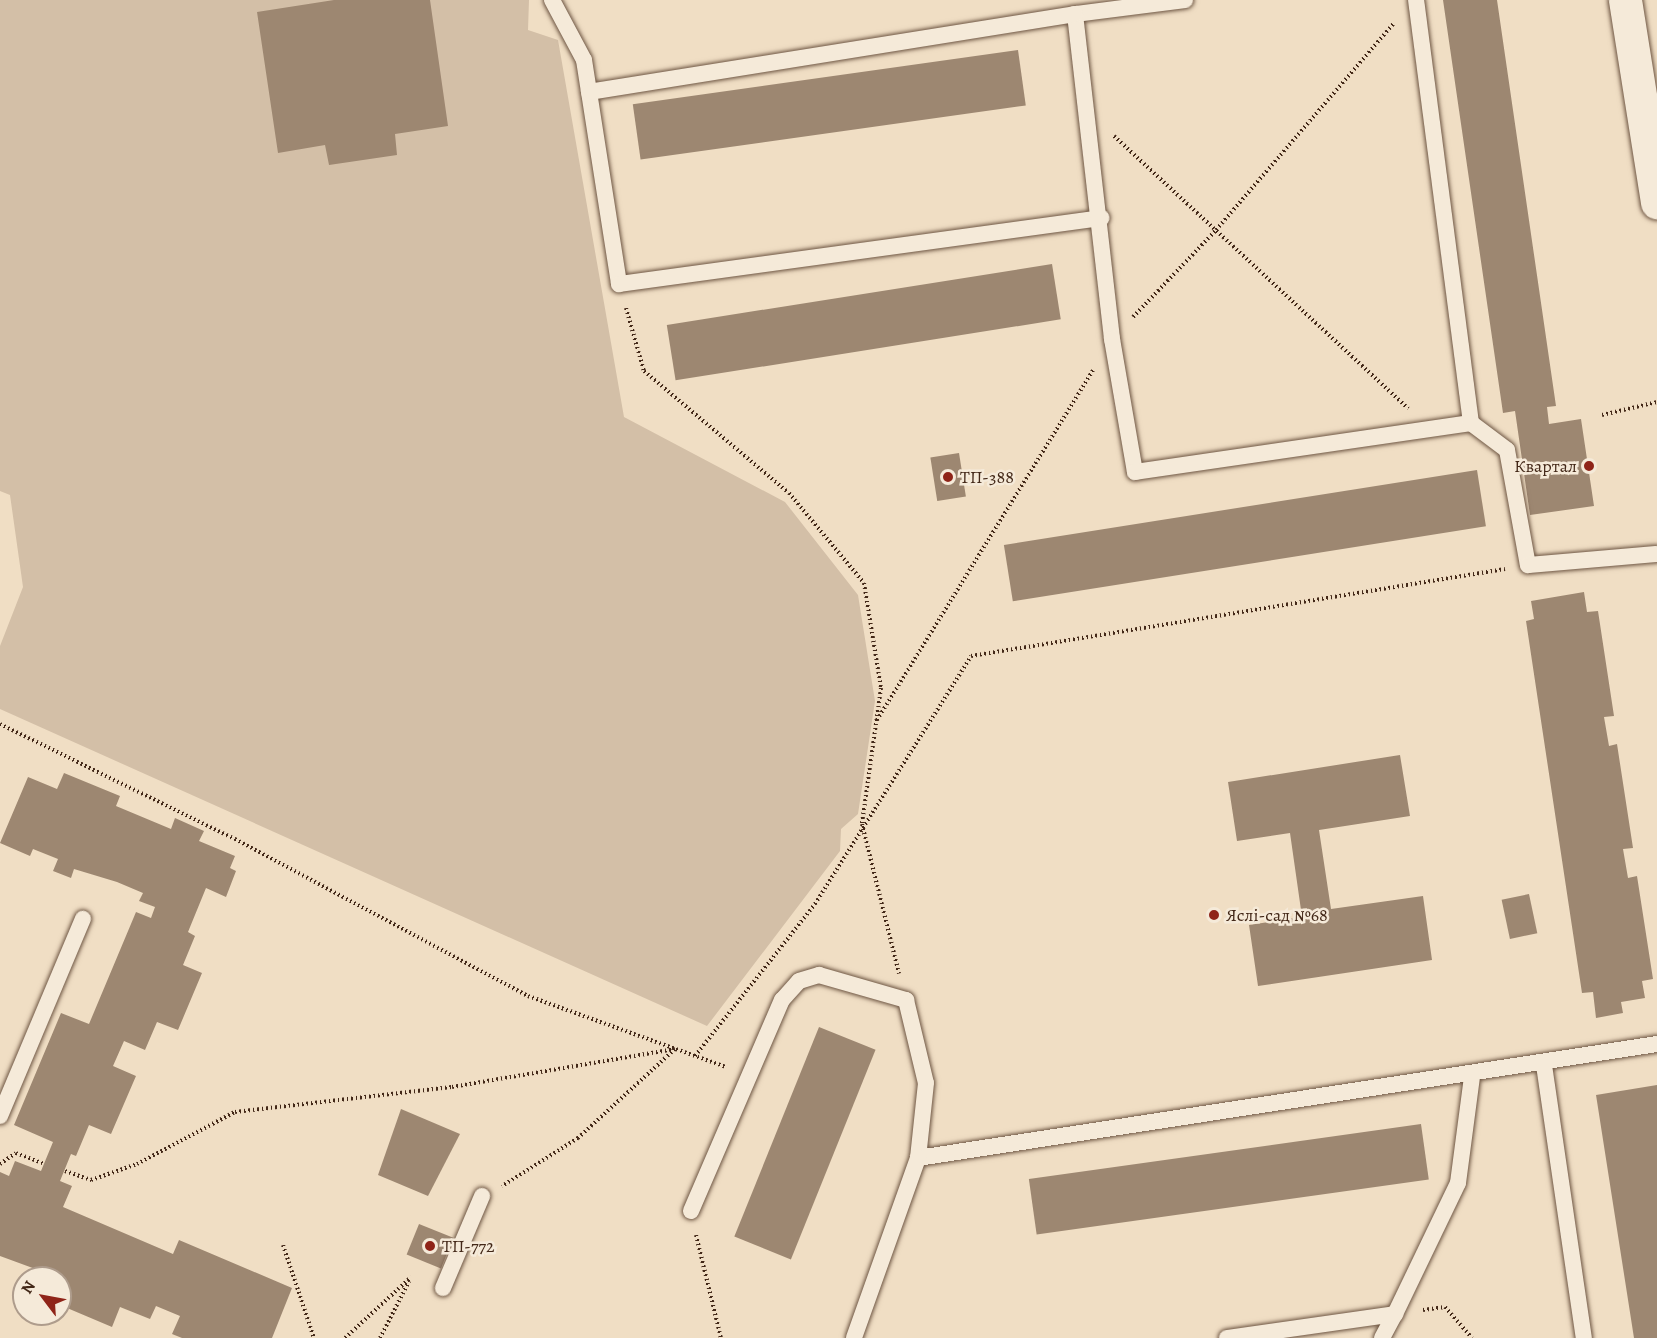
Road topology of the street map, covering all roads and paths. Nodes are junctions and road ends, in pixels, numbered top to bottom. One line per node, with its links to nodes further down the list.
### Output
1 (552, 0): 6 (lane)
2 (1185, 0): 5 (lane)
3 (1416, 0): 13 (lane)
4 (1625, 0): 8 (main road)
5 (1075, 14): 6 (lane); 7 (lane)
6 (589, 92): 10 (lane)
7 (1087, 111): 9 (lane); 14 (path)
8 (1657, 202)
9 (1101, 218): 10 (lane); 14 (lane)
10 (619, 284): 18 (path)
11 (1657, 402): 12 (path)
12 (1602, 415)
13 (1471, 423): 14 (lane); 16 (lane)
14 (1431, 429)
15 (1657, 554): 16 (lane)
16 (1528, 565): 18 (path)
17 (0, 724): 22 (path)
18 (862, 824): 20 (path); 23 (path)
19 (83, 920): 27 (lane)
20 (906, 1000): 25 (lane); 28 (lane)
21 (1657, 1044): 24 (lane)
22 (675, 1049): 23 (path); 31 (path); 32 (path)
23 (695, 1056): 25 (path)
24 (1544, 1065): 26 (lane); 45 (lane)
25 (749, 1076): 33 (lane)
26 (1472, 1076): 28 (lane); 36 (lane)
27 (0, 1116)
28 (918, 1158): 41 (lane)
29 (0, 1164): 30 (path)
30 (44, 1164)
31 (65, 1171)
32 (482, 1196): 35 (lane)
33 (691, 1211): 40 (path)
34 (283, 1245): 37 (path)
35 (443, 1288)
36 (1395, 1314): 42 (lane); 43 (lane); 44 (path)
37 (314, 1338)
38 (345, 1338): 39 (path)
39 (380, 1338)
40 (721, 1338)
41 (854, 1338)
42 (1227, 1338)
43 (1382, 1338)
44 (1472, 1338)
45 (1584, 1338)

